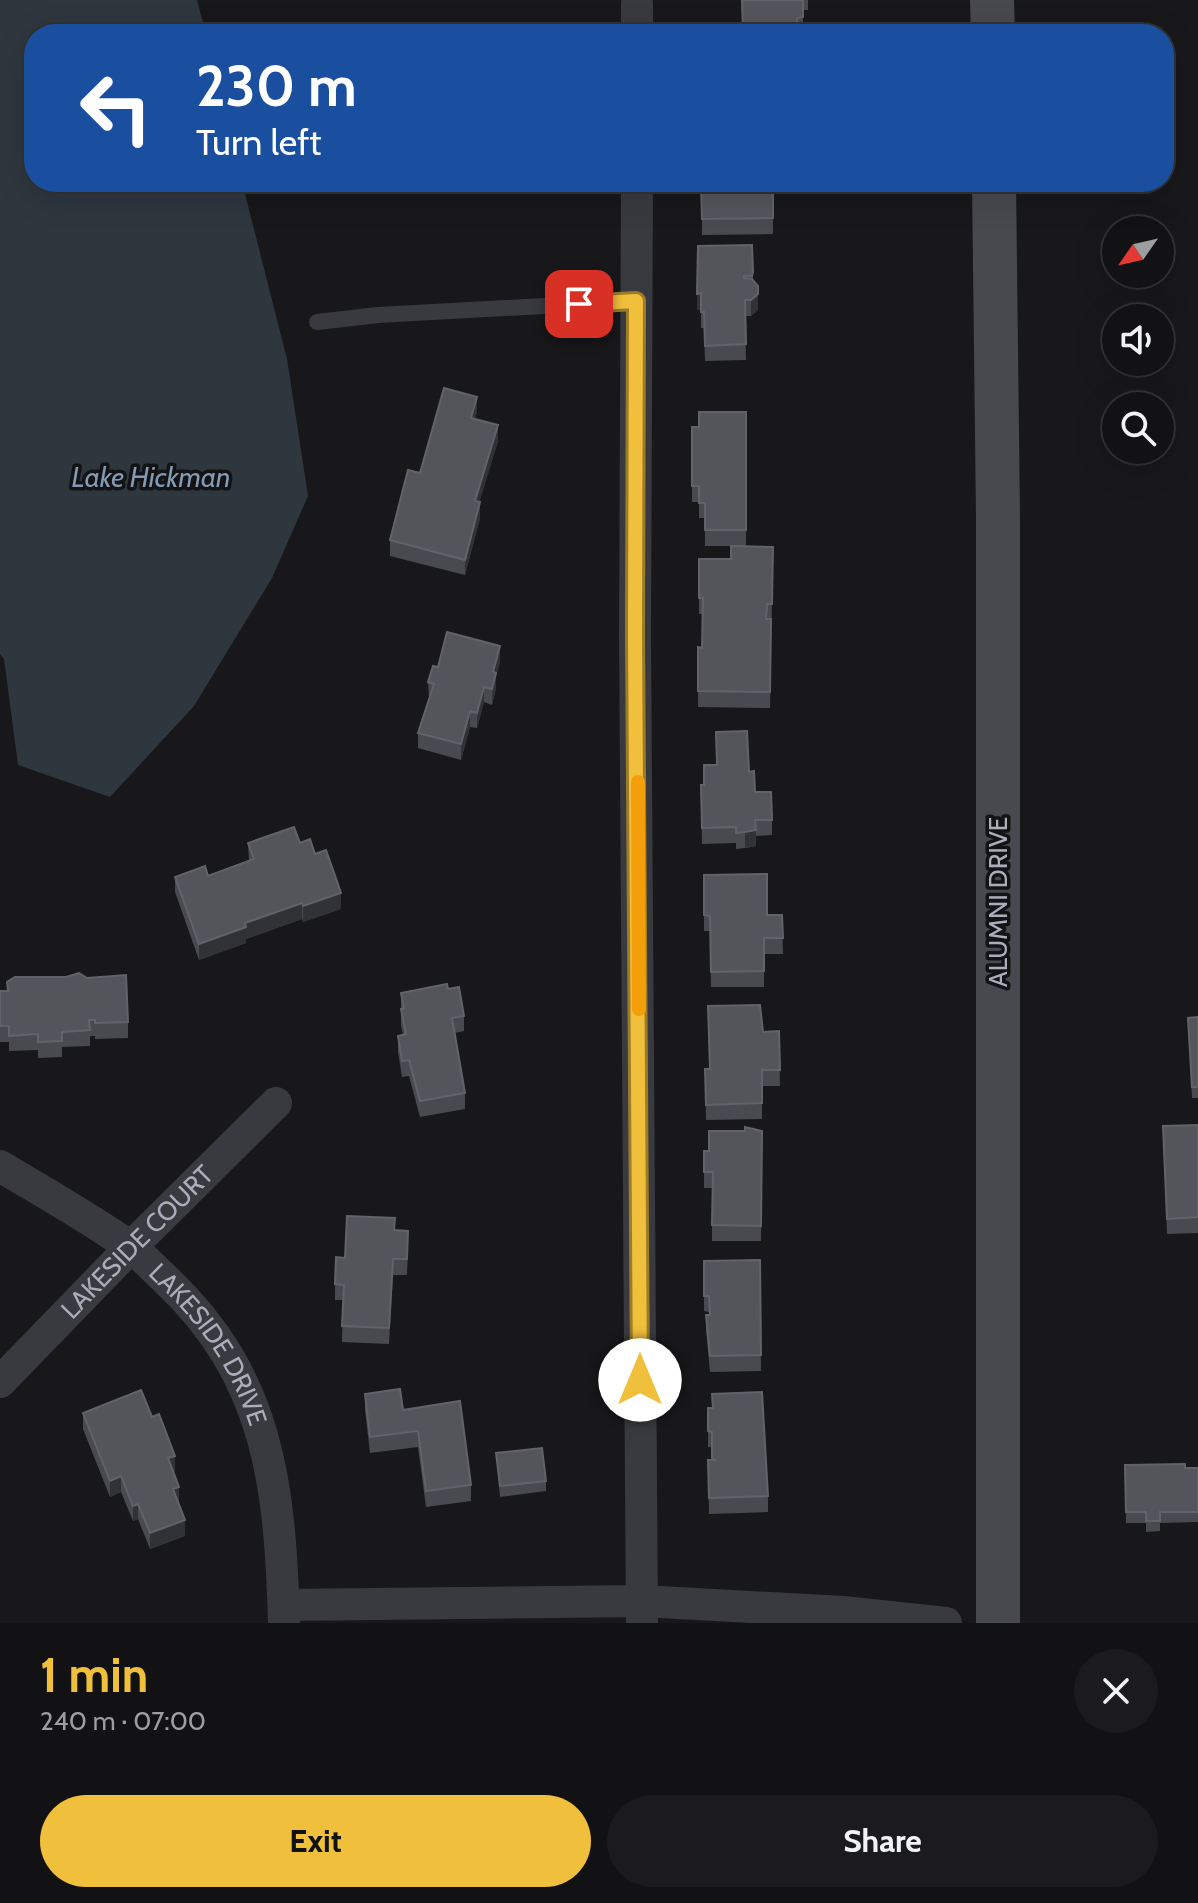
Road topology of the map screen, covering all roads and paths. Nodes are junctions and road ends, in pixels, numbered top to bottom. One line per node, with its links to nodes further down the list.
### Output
1 (992, 0): 2 (main road)
2 (993, 24)
3 (637, 192): 5 (street)
4 (994, 192): 14 (main road, ALUMNI DRIVE)
5 (636, 301): 6 (lane); 11 (street)
6 (317, 322)
7 (276, 1103): 9 (street, LAKESIDE COURT)
8 (0, 1166): 9 (street, LAKESIDE DRIVE)
9 (131, 1247): 10 (street, LAKESIDE COURT); 12 (street, LAKESIDE DRIVE)
10 (0, 1382)
11 (642, 1612): 12 (street, LAKESIDE DRIVE); 13 (street, LAKESIDE DRIVE)
12 (284, 1614)
13 (946, 1623)
14 (998, 1623)

